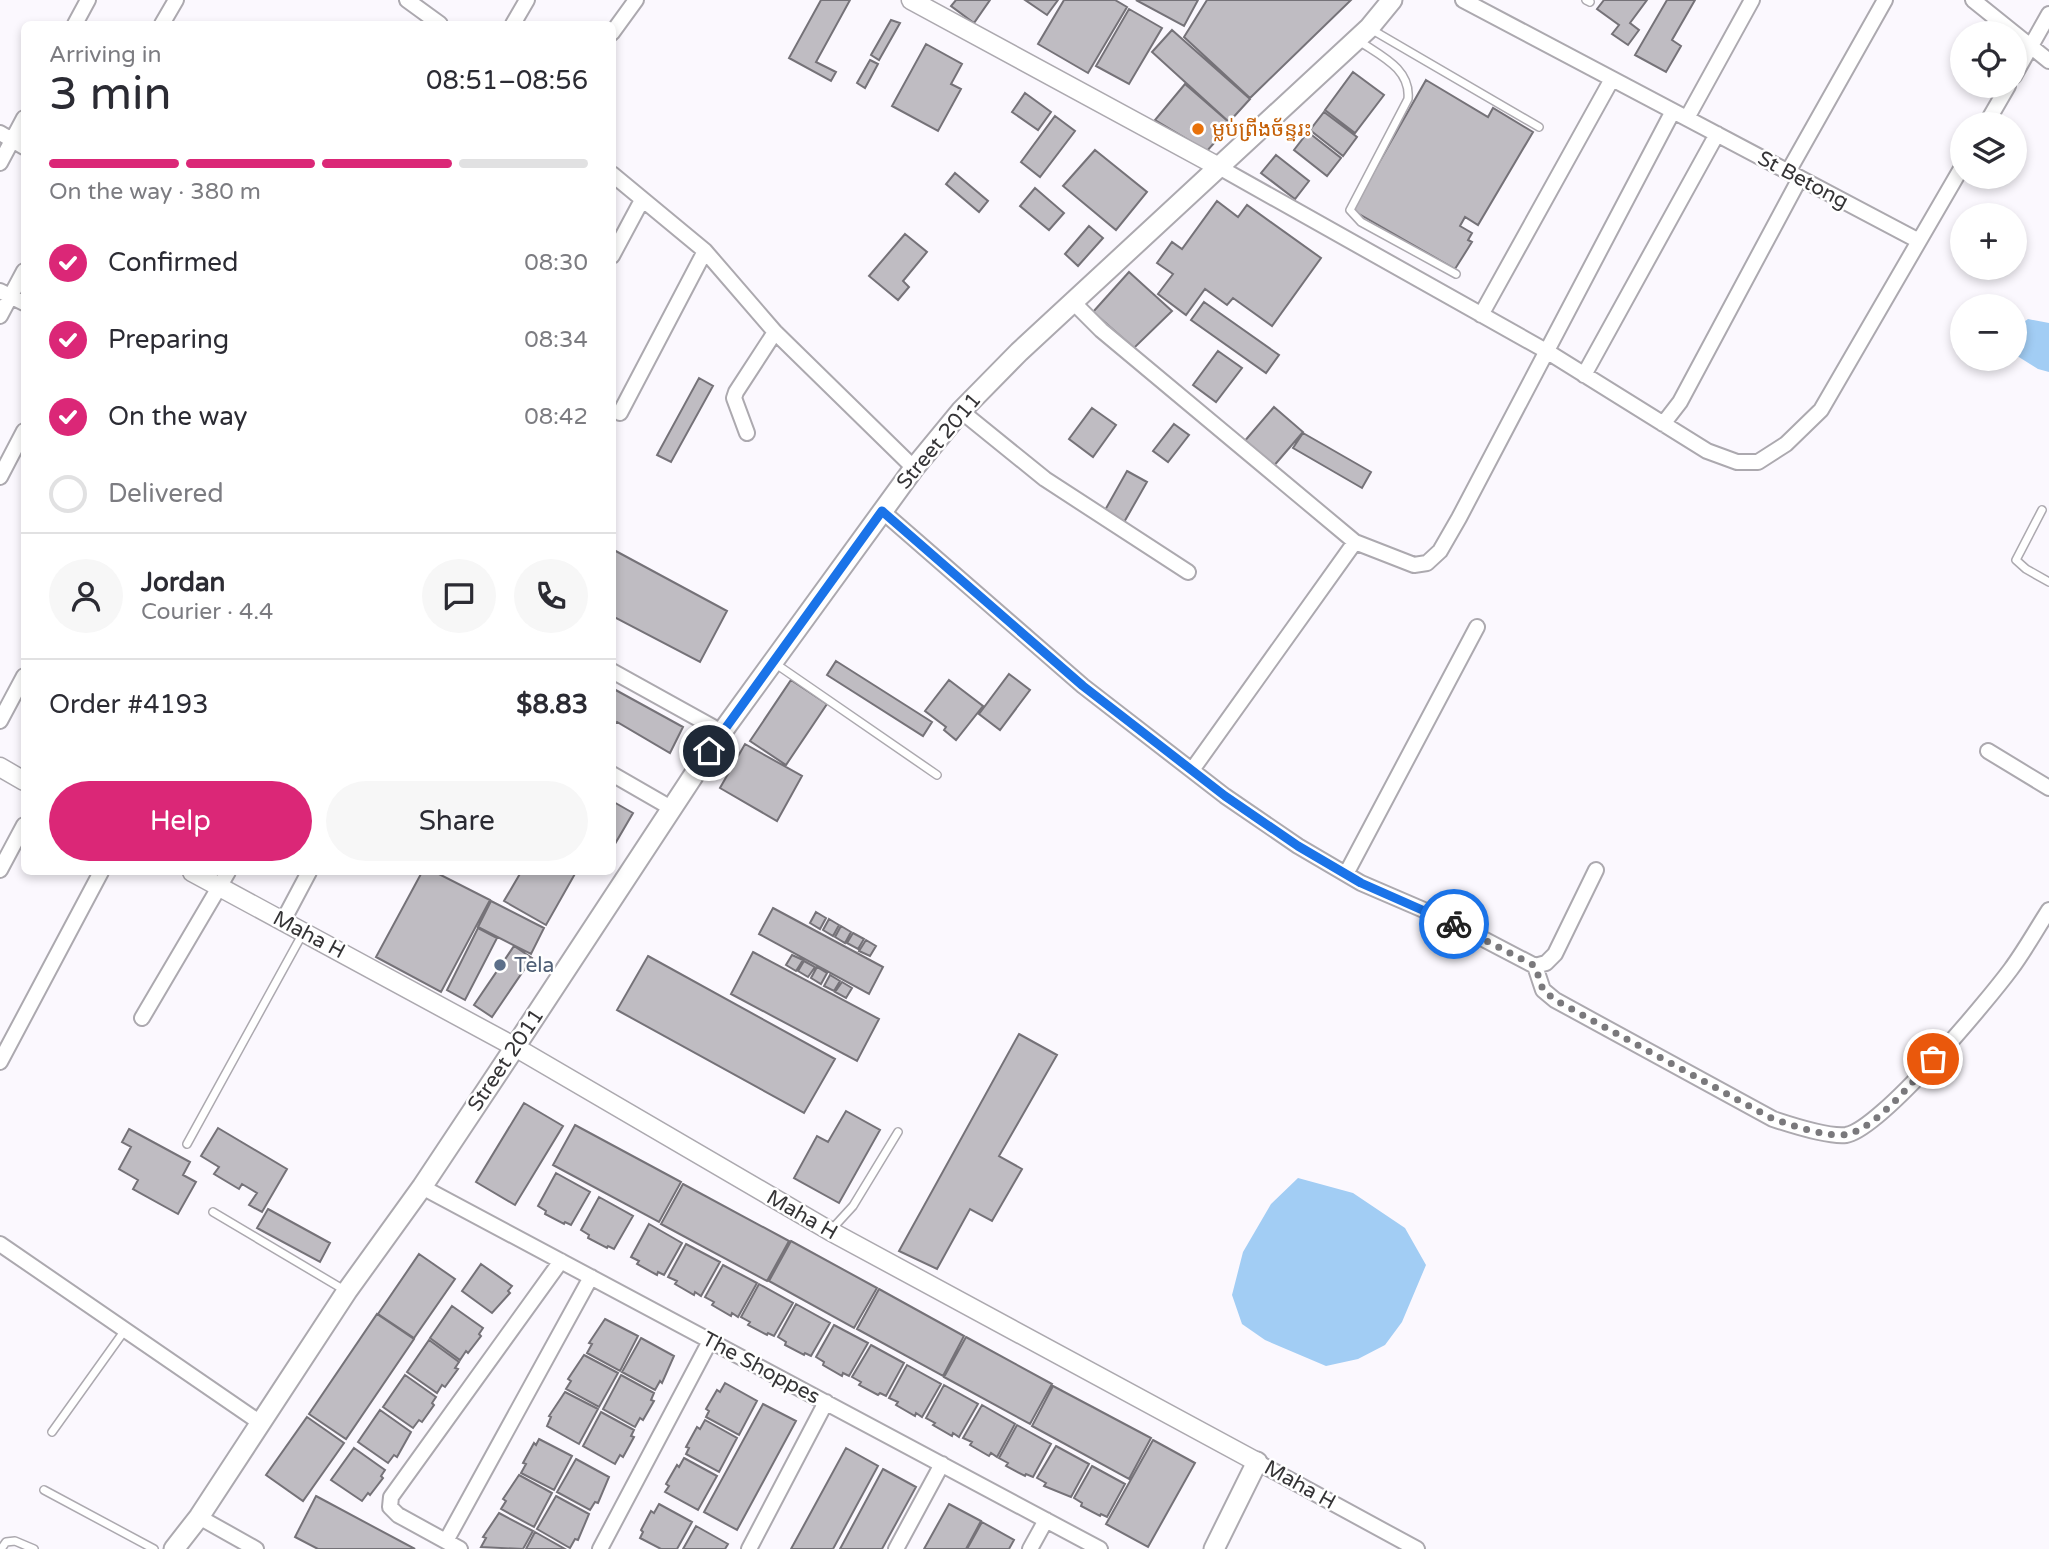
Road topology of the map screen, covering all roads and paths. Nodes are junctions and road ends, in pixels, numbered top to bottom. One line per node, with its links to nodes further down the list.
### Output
1 (88, 0): 13 (street)
2 (176, 0): 14 (street)
3 (407, 0): 15 (street)
4 (527, 0): 16 (street)
5 (636, 0): 17 (street)
6 (911, 0): 30 (street)
7 (1392, 0): 18 (main road, Street 2011)
8 (1463, 0): 22 (street, St Betong)
9 (1752, 0): 24 (street)
10 (1885, 0): 31 (street)
11 (1973, 0): 19 (street)
12 (2049, 14): 19 (street)
13 (77, 21)
14 (164, 21)
15 (436, 21)
16 (515, 21)
17 (616, 28)
18 (1363, 34): 26 (lane); 30 (main road, Street 2011); 39 (lane)
19 (2031, 47): 20 (street); 21 (street)
20 (2027, 54)
21 (2049, 61)
22 (1612, 79): 23 (street, St Betong); 43 (street)
23 (1672, 111): 24 (street, St Betong); 46 (street)
24 (1687, 118): 27 (street, St Betong)
25 (21, 124): 28 (street)
26 (1539, 127)
27 (1717, 134): 31 (street, St Betong); 47 (street)
28 (12, 140): 29 (street)
29 (0, 163)
30 (1217, 166): 42 (main road, Street 2011); 43 (street)
31 (1794, 175): 35 (street, St Betong); 50 (street)
32 (616, 177): 34 (street)
33 (1950, 188): 35 (street)
34 (642, 200): 36 (street); 37 (street)
35 (1919, 241): 50 (street)
36 (616, 249)
37 (705, 251): 45 (street); 49 (street)
38 (21, 274): 40 (street)
39 (1456, 274)
40 (5, 293): 41 (street); 44 (street)
41 (21, 301)
42 (1072, 301): 48 (main road, Street 2011); 57 (street)
43 (1481, 315): 46 (street)
44 (0, 316)
45 (775, 332): 51 (street); 53 (street)
46 (1548, 352): 47 (street); 57 (street)
47 (1584, 376): 50 (street)
48 (961, 411): 53 (main road, Street 2011); 58 (street)
49 (620, 414)
50 (1663, 424)
51 (747, 433)
52 (21, 447): 54 (street)
53 (914, 468): 56 (main road, Street 2011)
54 (0, 477)
55 (2042, 510): 59 (lane)
56 (882, 511): 61 (main road, Street 2011); 68 (street)
57 (1355, 542): 68 (street)
58 (1188, 572)
59 (2049, 582)
60 (1477, 627): 77 (street)
61 (773, 662): 65 (main road, Street 2011); 69 (lane)
62 (616, 673): 65 (street)
63 (21, 682): 64 (street)
64 (0, 721)
65 (722, 732): 73 (main road, Street 2011)
66 (1988, 751): 72 (street)
67 (0, 767): 71 (street)
68 (1192, 770): 77 (street)
69 (937, 775)
70 (616, 776): 73 (street)
71 (21, 779)
72 (2049, 788)
73 (671, 808): 87 (main road, Street 2011)
74 (21, 831): 75 (street)
75 (0, 870)
76 (1596, 870): 85 (street)
77 (1346, 874): 85 (street)
78 (99, 875): 88 (street)
79 (206, 875): 81 (street, Maha H)
80 (307, 875): 83 (street)
81 (224, 879): 83 (street, Maha H); 86 (street)
82 (2049, 911): 85 (street)
83 (283, 921): 84 (street, Maha H)
84 (303, 932): 87 (street, Maha H); 90 (lane)
85 (1535, 966)
86 (142, 1018)
87 (515, 1047): 91 (main road, Street 2011); 93 (street, Maha H)
88 (0, 1062)
89 (898, 1132): 93 (lane)
90 (187, 1144)
91 (422, 1187): 95 (street, The Shoppes); 97 (main road, Street 2011)
92 (212, 1212): 97 (lane)
93 (830, 1231): 103 (street, Maha H)
94 (0, 1244): 98 (street)
95 (561, 1261): 96 (street, The Shoppes); 108 (street)
96 (591, 1277): 99 (street, The Shoppes); 108 (street)
97 (347, 1291): 101 (main road, Street 2011)
98 (125, 1330): 101 (street); 102 (lane)
99 (710, 1341): 100 (street, The Shoppes); 115 (street)
100 (826, 1402): 104 (street, The Shoppes); 116 (street)
101 (261, 1424): 106 (main road, Street 2011)
102 (52, 1432)
103 (1257, 1462): 120 (main road); 121 (street, Maha H)
104 (942, 1464): 107 (street, The Shoppes); 117 (street)
105 (44, 1490): 111 (lane)
106 (199, 1517): 112 (main road, Street 2011); 113 (street)
107 (1046, 1520): 118 (street); 119 (street, The Shoppes)
108 (446, 1541): 114 (street)
109 (1, 1549): 110 (lane)
110 (34, 1549)
111 (154, 1549)
112 (174, 1549)
113 (256, 1549)
114 (460, 1549)
115 (600, 1549)
116 (749, 1549)
117 (897, 1549)
118 (1030, 1549)
119 (1100, 1549)
120 (1214, 1549)
121 (1417, 1549)

